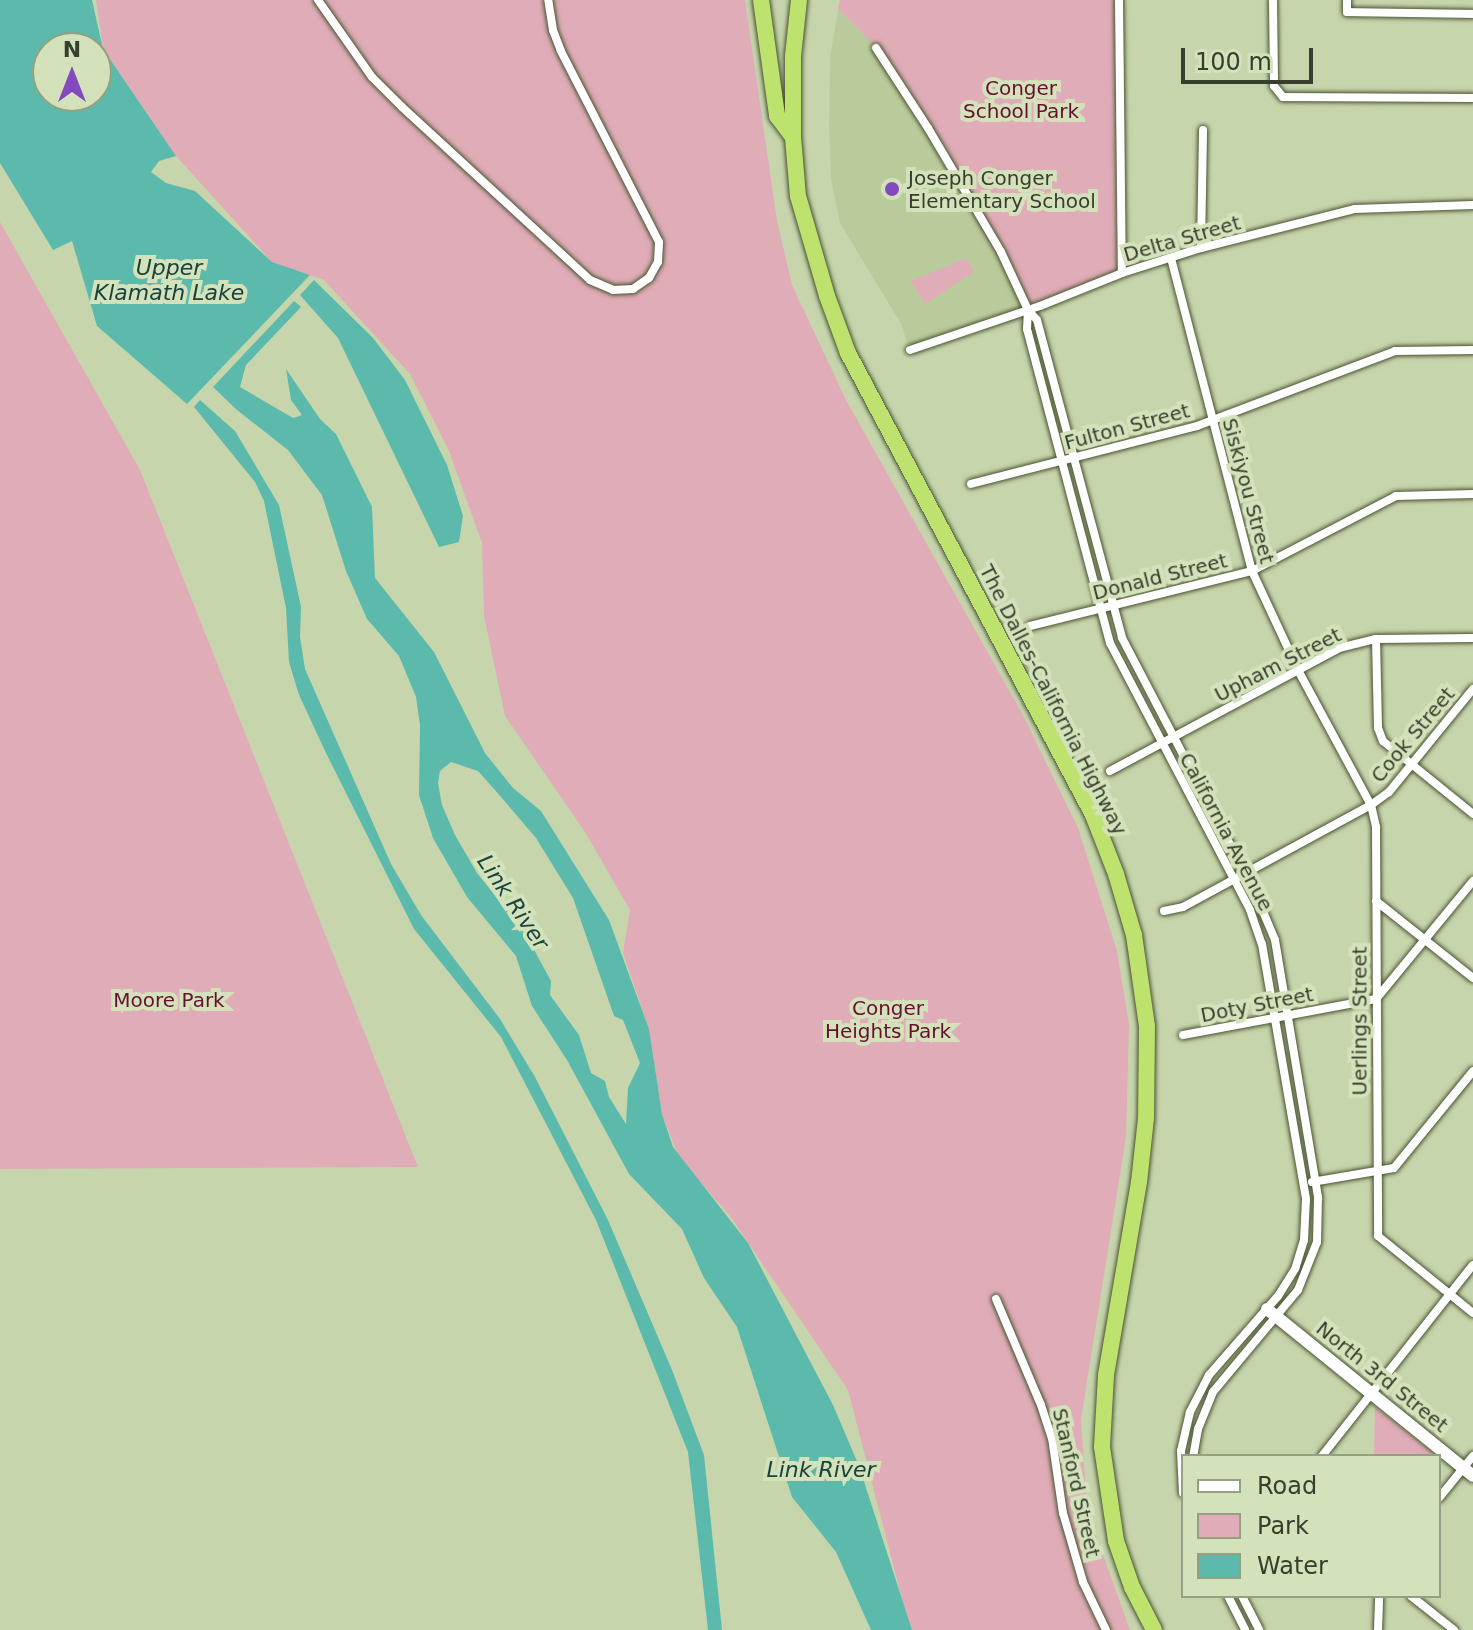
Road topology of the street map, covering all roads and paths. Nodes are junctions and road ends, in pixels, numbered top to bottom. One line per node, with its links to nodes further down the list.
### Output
1 (318, 0): 2 (street)
2 (548, 0)
3 (761, 0): 12 (highway)
4 (799, 0): 12 (highway, The Dalles-California Highway)
5 (1119, 0): 16 (street)
6 (1273, 0): 10 (street)
7 (1347, 0): 8 (street)
8 (1473, 14)
9 (876, 48): 17 (street, California Avenue)
10 (1473, 98)
11 (1203, 130): 14 (street)
12 (793, 137): 71 (highway, The Dalles-California Highway)
13 (1473, 205): 14 (street, Delta Street)
14 (1201, 248): 15 (street, Delta Street)
15 (1171, 258): 16 (street, Delta Street); 20 (street, Siskiyou Street)
16 (1122, 273): 17 (street, Delta Street)
17 (1028, 310): 18 (street, Delta Street); 21 (street, California Avenue); 22 (street, California Avenue)
18 (910, 350)
19 (1473, 350): 20 (street, Fulton Street)
20 (1213, 420): 21 (street, Fulton Street); 25 (street, Siskiyou Street)
21 (1073, 458): 22 (street, Fulton Street); 26 (street, California Avenue)
22 (1062, 461): 23 (street, Fulton Street); 27 (street, California Avenue)
23 (971, 484)
24 (1473, 494): 25 (street, Donald Street)
25 (1252, 571): 26 (street, Donald Street); 31 (street, Siskiyou Street)
26 (1111, 606): 27 (street, Donald Street); 33 (street, California Avenue)
27 (1100, 609): 28 (street, Donald Street); 34 (street, California Avenue)
28 (1030, 626)
29 (1473, 638): 30 (street, Upham Street)
30 (1376, 639): 31 (street, Upham Street); 35 (street)
31 (1299, 672): 33 (street, Upham Street); 37 (street, Siskiyou Street)
32 (1473, 689): 35 (street, Cook Street)
33 (1173, 738): 34 (street, Upham Street); 39 (street, California Avenue)
34 (1162, 744): 36 (street, Upham Street); 40 (street, California Avenue)
35 (1410, 765): 37 (street, Cook Street); 38 (street)
36 (1110, 771)
37 (1371, 805): 39 (street, Cook Street); 42 (street, Uerlings Street)
38 (1473, 814)
39 (1245, 873): 40 (street, Cook Street); 47 (street, California Avenue)
40 (1234, 879): 43 (street, Cook Street); 48 (street, California Avenue)
41 (1473, 881): 44 (street)
42 (1376, 901): 44 (street); 46 (street, Uerlings Street)
43 (1164, 911)
44 (1426, 940): 45 (street); 46 (street)
45 (1473, 978)
46 (1376, 999): 47 (street, Doty Street); 51 (street, Uerlings Street)
47 (1288, 1015): 48 (street, Doty Street); 52 (street, California Avenue)
48 (1276, 1018): 49 (street, Doty Street); 53 (street, California Avenue)
49 (1183, 1035)
50 (1473, 1071): 51 (street)
51 (1375, 1172): 52 (street); 55 (street, Uerlings Street)
52 (1315, 1181): 53 (street); 57 (street, California Avenue)
53 (1304, 1184): 57 (street, California Avenue)
54 (1473, 1265): 55 (street)
55 (1449, 1294): 58 (street); 59 (street)
56 (996, 1299): 70 (street, Stanford Street)
57 (1272, 1313): 59 (street, North 3rd Street); 60 (street, California Avenue); 61 (street, California Avenue)
58 (1473, 1313)
59 (1371, 1395): 62 (street); 64 (street, North 3rd Street)
60 (1182, 1454)
61 (1193, 1454)
62 (1324, 1454)
63 (1473, 1456): 64 (street)
64 (1468, 1472): 65 (street)
65 (1441, 1496)
66 (1229, 1598): 72 (street)
67 (1243, 1598): 73 (street)
68 (1379, 1598): 74 (street)
69 (1414, 1598): 75 (street)
70 (1106, 1630)
71 (1154, 1630)
72 (1245, 1630)
73 (1259, 1630)
74 (1378, 1630)
75 (1454, 1630)

